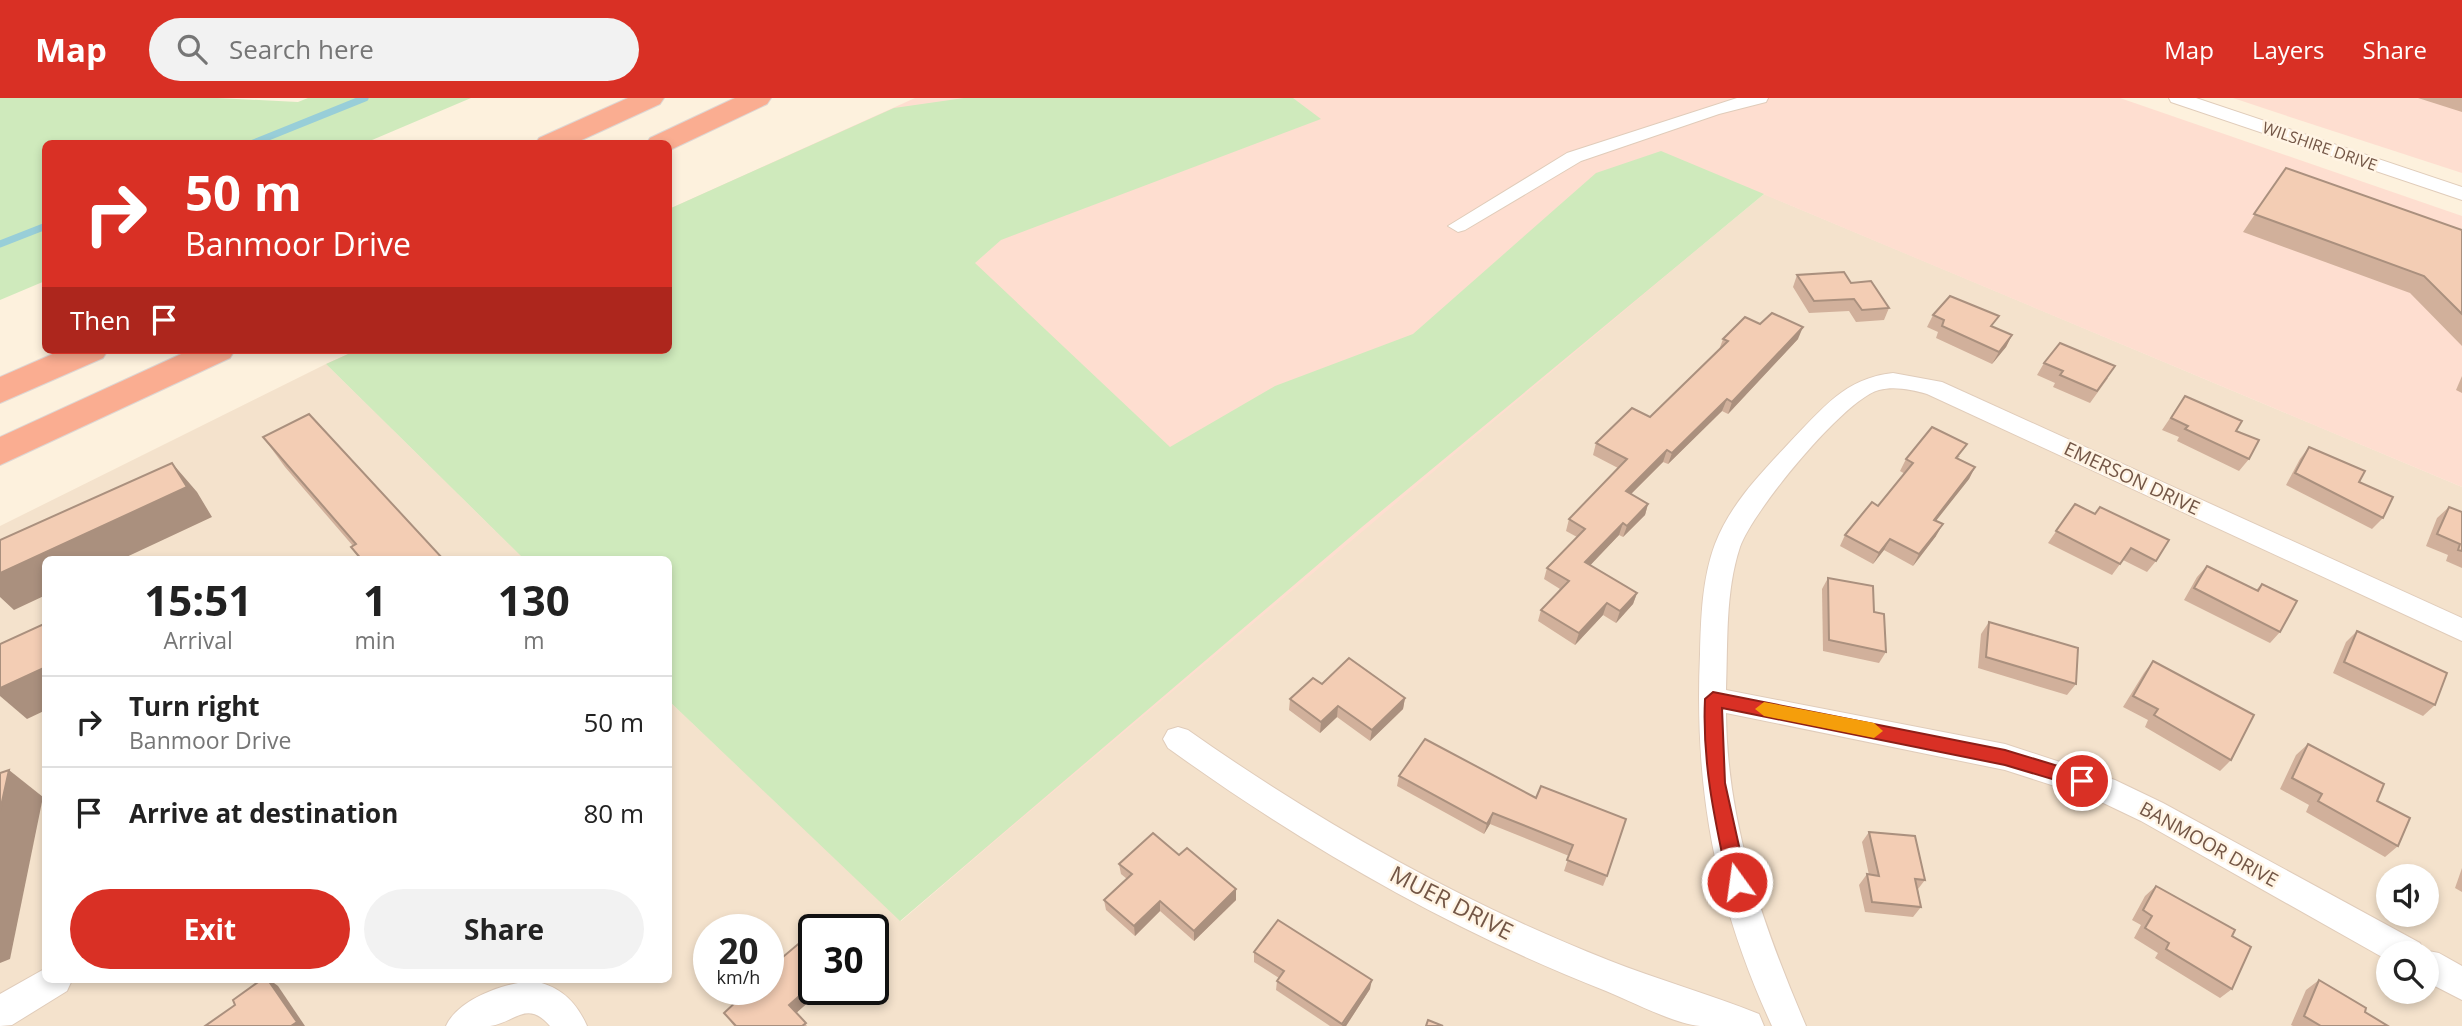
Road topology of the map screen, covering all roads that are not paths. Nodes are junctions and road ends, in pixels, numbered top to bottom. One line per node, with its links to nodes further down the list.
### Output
1 (650, 98): 5 (highway)
2 (757, 98): 6 (highway)
3 (1759, 98): 8 (street)
4 (2178, 98): 7 (street, WILSHIRE DRIVE)
5 (558, 140)
6 (668, 140)
7 (2462, 194)
8 (1458, 226)
9 (82, 354): 11 (highway)
10 (209, 354): 12 (highway)
11 (0, 391)
12 (0, 452)
13 (2462, 629): 14 (street, EMERSON DRIVE)
14 (1713, 699): 16 (street, BANMOOR DRIVE); 25 (street, EMERSON DRIVE)
15 (1178, 738): 24 (street, MUER DRIVE)
16 (2385, 941)
17 (2439, 971): 19 (street)
18 (50, 983): 21 (street)
19 (2462, 984)
20 (515, 1000): 22 (street); 23 (street)
21 (0, 1013)
22 (463, 1026)
23 (570, 1026)
24 (1747, 1026)
25 (1789, 1026)

